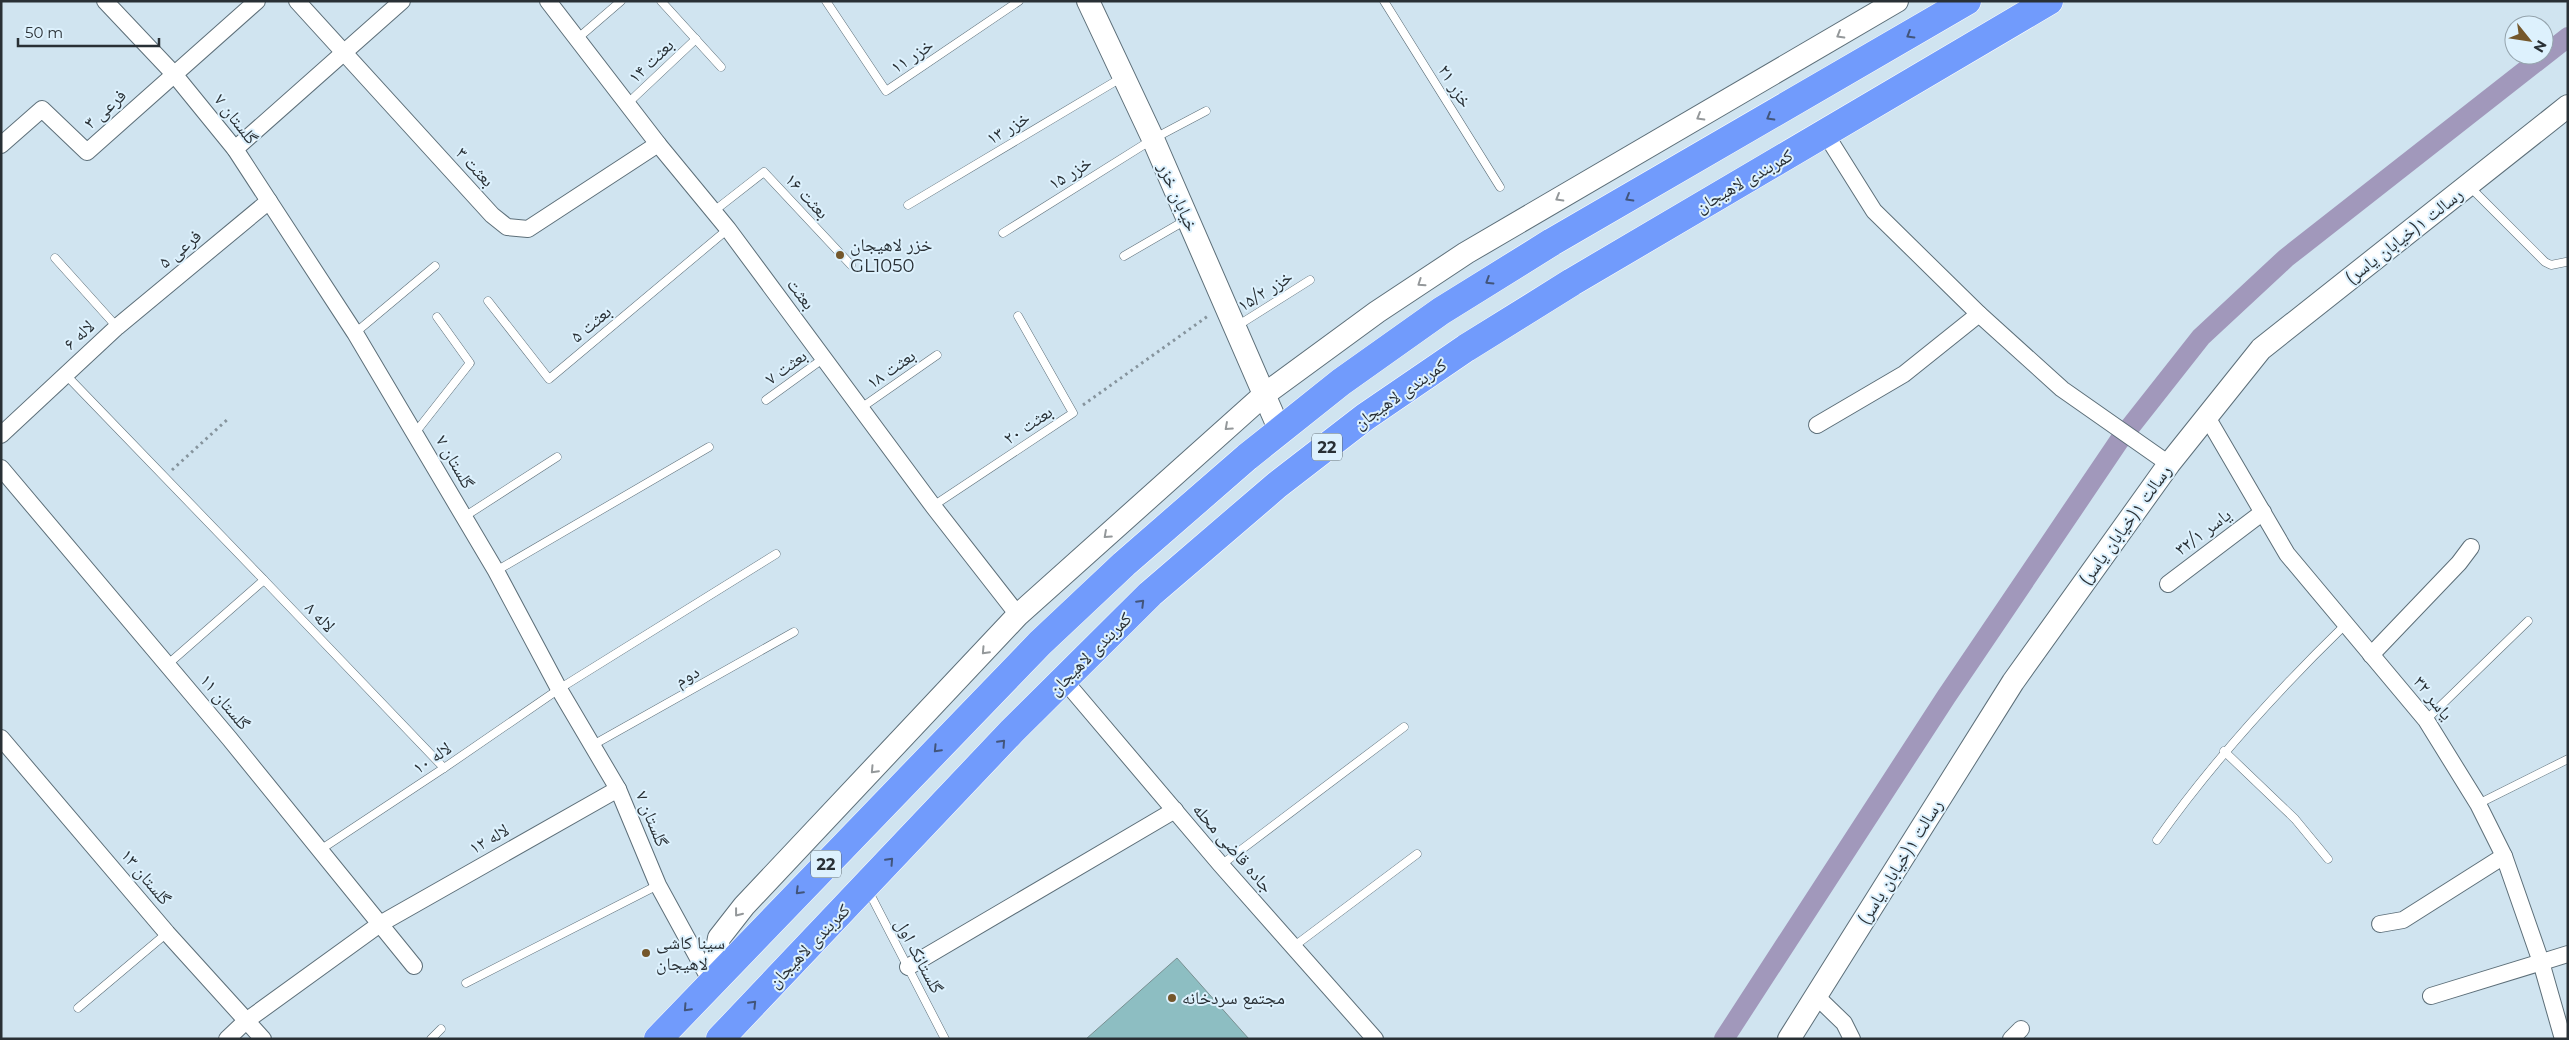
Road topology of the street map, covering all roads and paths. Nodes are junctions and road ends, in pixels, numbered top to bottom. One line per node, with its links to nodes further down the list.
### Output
1 (105, 1): 20 (street, گلستان ۷)
2 (257, 1): 20 (street)
3 (297, 1): 18 (street, بعثت ۳)
4 (402, 1): 18 (street)
5 (548, 1): 16 (street, بعثت)
6 (621, 1): 16 (lane)
7 (661, 1): 17 (lane)
8 (826, 1): 9 (lane, خزر ۱۱)
9 (1019, 1)
10 (1384, 1): 31 (lane, خزر ۲۱)
11 (1897, 1): 55 (street, one-way to 55)
12 (1967, 1): 15 (highway, 22)
13 (2049, 1): 25 (highway, کمربندی لاهیجان / 22)
14 (1092, 4): 21 (street, خیابان خزر)
15 (1937, 9): 62 (highway, 22, one-way to 62)
16 (577, 39): 22 (street, بعثت)
17 (696, 39): 19 (lane); 22 (lane, بعثت ۱۴)
18 (344, 55): 27 (street, بعثت ۳); 29 (street)
19 (721, 67)
20 (174, 74): 28 (street, فرعی ۳); 29 (street, گلستان ۷)
21 (1123, 78): 26 (street, خیابان خزر); 33 (lane, خزر ۱۳)
22 (627, 104): 27 (street, بعثت)
23 (2568, 106): 30 (street, رسالت ۱(خیابان یاسر))
24 (1206, 111): 26 (lane, خزر ۱۵)
25 (1825, 133): 46 (street); 85 (highway, کمربندی لاهیجان / 22, one-way to 25)
26 (1153, 139): 35 (street, خیابان خزر); 37 (lane, خزر ۱۵)
27 (658, 144): 34 (street, بعثت)
28 (1, 145)
29 (236, 149): 32 (street, گلستان ۷)
30 (2468, 185): 40 (lane); 59 (street, رسالت ۱(خیابان یاسر))
31 (1500, 187)
32 (269, 201): 49 (street, فرعی ۵); 51 (street, گلستان ۷)
33 (908, 205)
34 (714, 211): 36 (street, بعثت); 41 (lane, بعثت ۱۶)
35 (1188, 218): 38 (lane); 45 (street, خیابان خزر)
36 (728, 229): 44 (lane, بعثت ۵); 53 (street, بعثت)
37 (1003, 232)
38 (1124, 256)
39 (55, 258): 49 (lane, لاله ۶)
40 (2566, 262)
41 (851, 265)
42 (435, 266): 51 (lane)
43 (1310, 280): 50 (lane, خزر ۱۵/۲)
44 (488, 301)
45 (1225, 304): 50 (street, خیابان خزر); 58 (path)
46 (1979, 314): 61 (street); 67 (street)
47 (1018, 316): 58 (lane, بعثت ۲۰)
48 (437, 317): 63 (lane)
49 (117, 327): 54 (street, لاله ۶)
50 (1235, 327): 55 (street, خیابان خزر)
51 (355, 333): 63 (street, گلستان ۷)
52 (937, 355): 57 (lane, بعثت ۱۸)
53 (824, 358): 56 (lane, بعثت ۷); 57 (street, بعثت)
54 (66, 375): 64 (street, لاله ۶); 69 (lane, لاله ۸)
55 (1265, 394): 62 (street, خیابان خزر); 78 (street, one-way to 78)
56 (766, 400)
57 (861, 408): 70 (street, بعثت)
58 (1072, 413): 70 (lane, بعثت ۲۰)
59 (2207, 417): 67 (street, رسالت ۱(خیابان یاسر)); 71 (street, یاسر ۳۲)
60 (229, 418): 69 (path)
61 (1817, 425)
62 (1280, 431): 82 (highway, 22)
63 (415, 433): 72 (street, گلستان ۷)
64 (1, 435)
65 (709, 447): 75 (lane)
66 (556, 457): 72 (lane)
67 (2169, 464): 115 (street, رسالت ۱(خیابان یاسر))
68 (1, 468): 84 (street, گلستان ۱۱)
69 (164, 477): 76 (lane, لاله ۸)
70 (933, 506): 78 (street, بعثت)
71 (2263, 512): 77 (street, یاسر ۳۲/۱); 80 (street, یاسر ۳۲)
72 (464, 517): 75 (street, گلستان ۷)
73 (2471, 546): 83 (street)
74 (776, 554): 86 (lane, لاله ۱۰)
75 (496, 572): 86 (street, گلستان ۷)
76 (264, 580): 84 (lane); 93 (lane, لاله ۸)
77 (2168, 584)
78 (1018, 615): 82 (street); 113 (street, one-way to 113)
79 (2528, 621): 87 (lane)
80 (2345, 625): 83 (street, یاسر ۳۲); 91 (lane)
81 (794, 632): 90 (lane, دوم)
82 (1040, 644): 113 (highway, 22, one-way to 113)
83 (2371, 655): 87 (street, یاسر ۳۲)
84 (167, 665): 98 (street, گلستان ۱۱)
85 (1064, 680): 96 (street, جاده قاضی محله); 104 (highway, کمربندی لاهیجان / 22, one-way to 85)
86 (559, 689): 90 (street, گلستان ۷); 93 (lane, لاله ۱۰)
87 (2426, 720): 95 (street, یاسر ۳۲)
88 (1404, 727): 102 (lane)
89 (1, 738): 107 (street, گلستان ۱۳)
90 (593, 745): 94 (street, گلستان ۷)
91 (2224, 751): 97 (lane); 101 (lane)
92 (2568, 759): 95 (lane)
93 (444, 768): 98 (lane, لاله ۱۰)
94 (618, 789): 103 (street, گلستان ۷); 105 (street, لاله ۱۲)
95 (2478, 804): 100 (street, یاسر ۳۲)
96 (1175, 810): 102 (street, جاده قاضی محله); 112 (street)
97 (2157, 840)
98 (320, 850): 105 (street, گلستان ۱۱)
99 (1417, 854): 108 (lane)
100 (2504, 856): 106 (street); 110 (street, یاسر ۳۲)
101 (2328, 859)
102 (1220, 865): 108 (street, جاده قاضی محله)
103 (658, 885): 113 (street, گلستان ۷); 114 (lane)
104 (866, 886): 112 (lane, گلستانک اول); 120 (highway, کمربندی لاهیجان / 22, one-way to 104)
105 (380, 924): 111 (street, گلستان ۱۱); 118 (street, لاله ۱۲)
106 (2380, 924)
107 (167, 933): 117 (lane); 118 (street, گلستان ۱۳)
108 (1293, 947): 126 (street, جاده قاضی محله)
109 (2568, 954): 110 (street)
110 (2541, 962): 116 (street); 129 (street, یاسر ۳۲)
111 (414, 966)
112 (908, 967): 125 (lane, گلستانک اول)
113 (711, 982): 124 (highway, 22, one-way to 124)
114 (466, 983)
115 (1816, 996): 127 (street, رسالت ۱(خیابان یاسر)); 128 (street)
116 (2431, 996)
117 (78, 1008)
118 (246, 1021): 121 (street, لاله ۱۲); 122 (street, گلستان ۱۳)
119 (441, 1029): 123 (lane)
120 (725, 1036)
121 (227, 1039)
122 (263, 1039)
123 (431, 1039)
124 (658, 1039)
125 (945, 1039)
126 (1375, 1039)
127 (1789, 1039)
128 (1852, 1039)
129 (2563, 1039)

